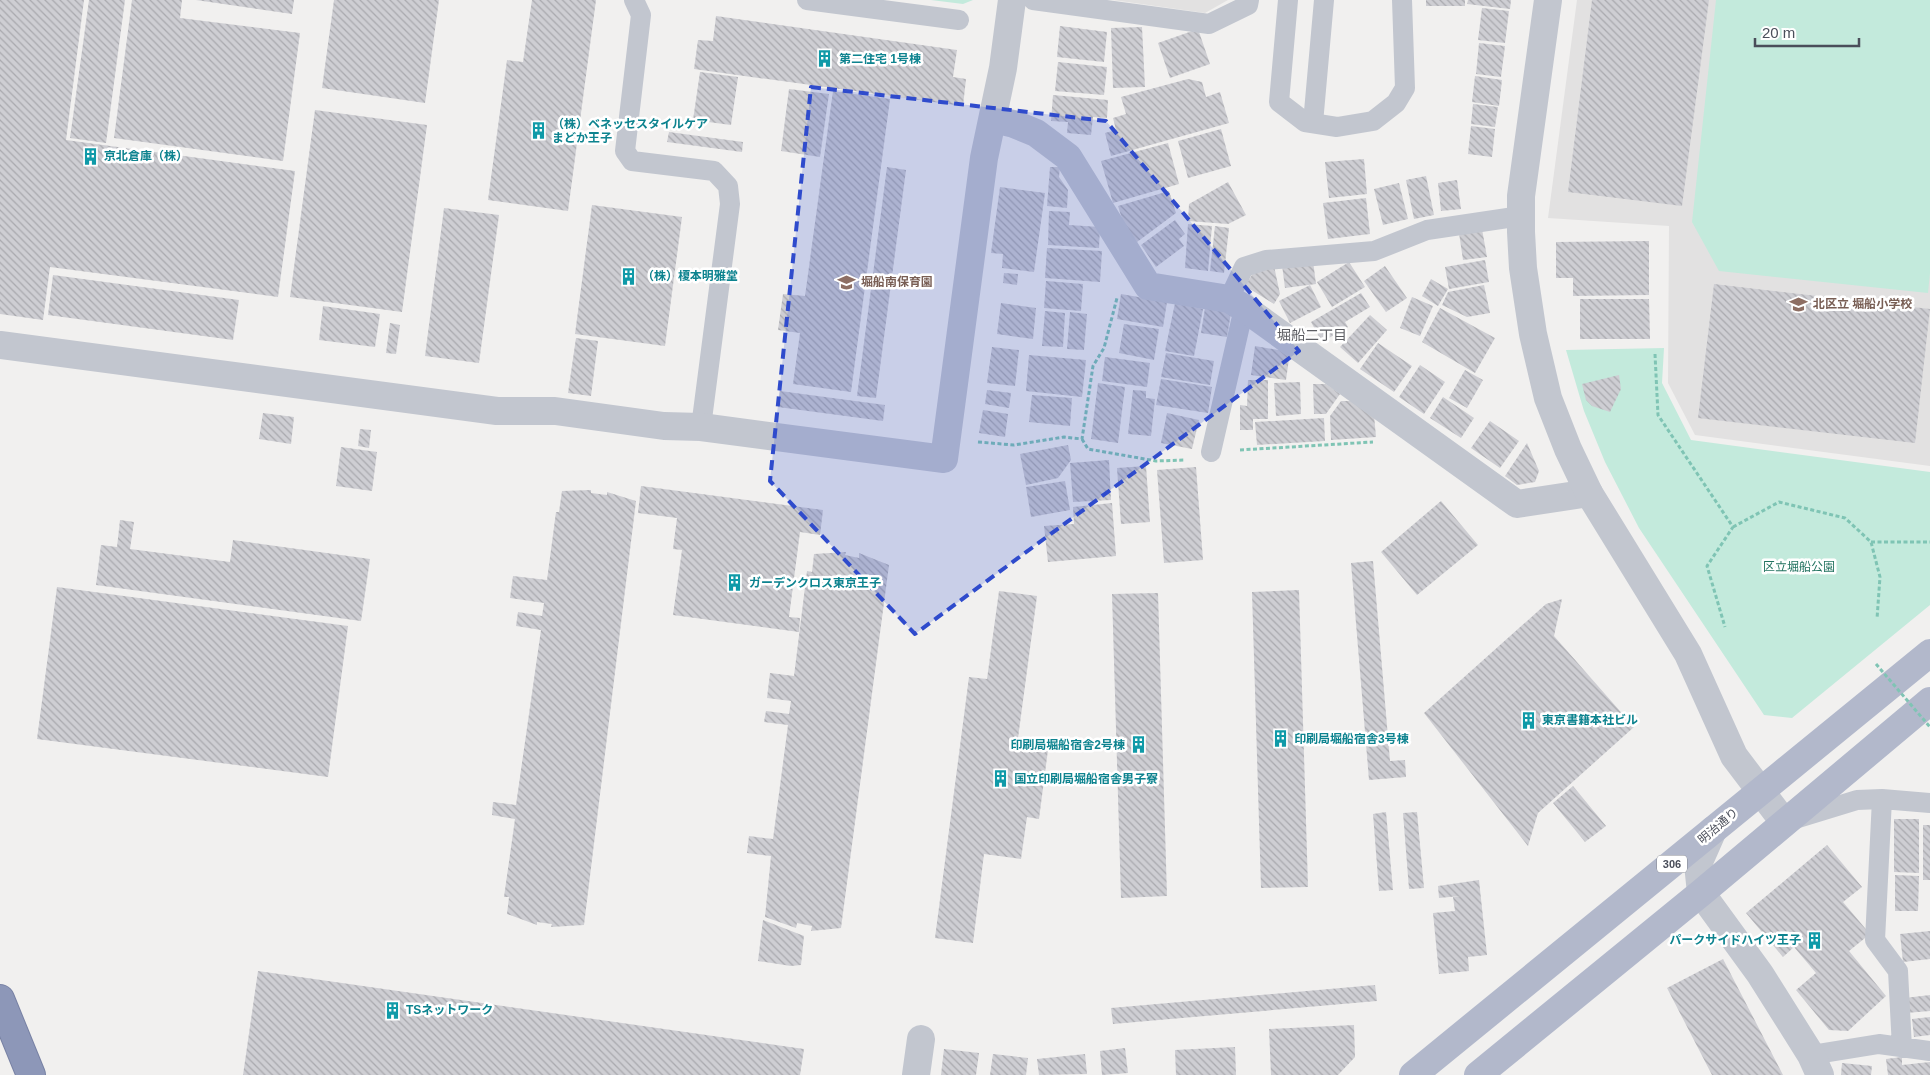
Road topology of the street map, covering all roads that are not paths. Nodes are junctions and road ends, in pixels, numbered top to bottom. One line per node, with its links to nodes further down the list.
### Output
1 (634, 0): 16 (lane)
2 (807, 0): 10 (lane)
3 (1012, 0): 11 (street)
4 (1032, 0): 5 (lane)
5 (1249, 0)
6 (1288, 0): 12 (lane)
7 (1324, 0): 12 (lane)
8 (1402, 0): 12 (lane)
9 (1548, 0): 13 (street)
10 (958, 20)
11 (993, 119): 14 (street); 16 (street)
12 (1313, 123)
13 (1521, 216): 14 (lane); 18 (street)
14 (1237, 303): 17 (lane); 18 (street)
15 (0, 344): 16 (street)
16 (701, 427)
17 (1211, 452)
18 (1589, 493): 21 (street)
19 (1930, 653): 21 (main road, 明治通り / 306)
20 (1930, 701): 24 (main road)
21 (1760, 791): 24 (street); 25 (main road, 明治通り / 306)
22 (1882, 800): 23 (lane); 24 (lane); 29 (lane)
23 (1930, 803)
24 (1784, 822): 26 (main road)
25 (1713, 830): 26 (street); 34 (main road, 明治通り / 306)
26 (1701, 893): 31 (street); 35 (main road)
27 (0, 999): 32 (highway)
28 (921, 1039): 33 (street)
29 (1902, 1048): 30 (lane); 31 (lane)
30 (1930, 1051)
31 (1815, 1065)
32 (31, 1075)
33 (916, 1075)
34 (1413, 1075)
35 (1478, 1075)

